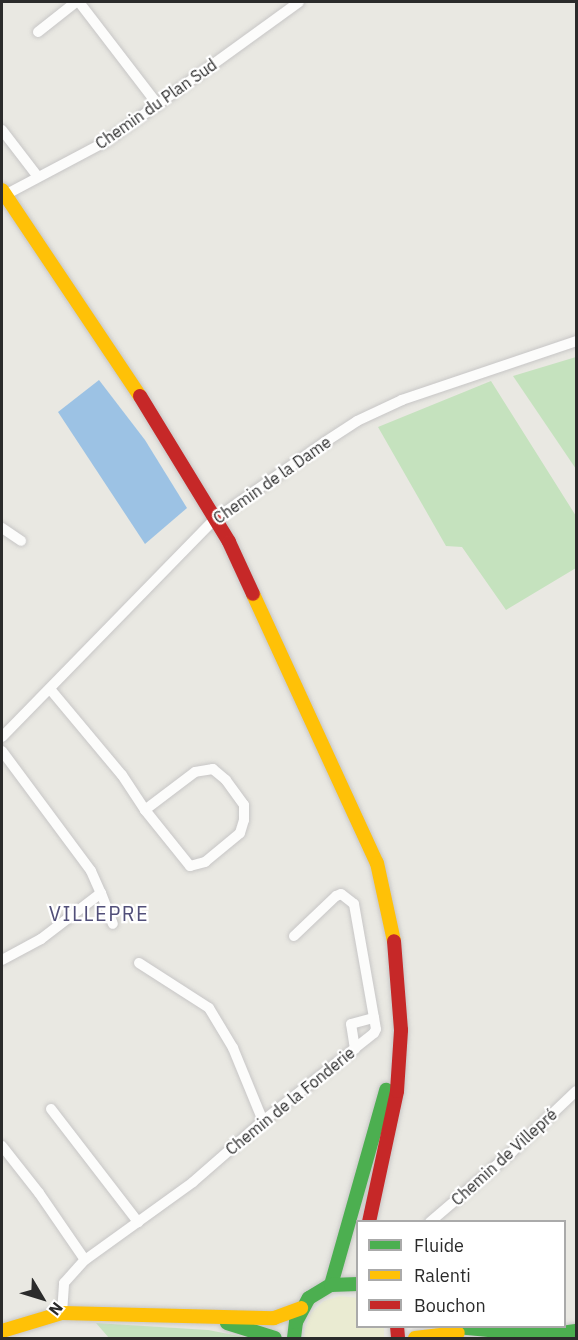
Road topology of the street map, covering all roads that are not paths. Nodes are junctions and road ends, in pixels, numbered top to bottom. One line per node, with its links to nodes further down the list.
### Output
1 (77, 2): 3 (street); 4 (street)
2 (299, 2): 4 (street, Chemin du Plan Sud)
3 (38, 32)
4 (158, 105): 6 (street, Chemin du Plan Sud)
5 (2, 130): 6 (street)
6 (38, 177): 7 (street, Chemin du Plan Sud)
7 (3, 193): 9 (main road)
8 (576, 341): 9 (street, Chemin de la Dame)
9 (215, 519): 12 (street, Chemin de la Dame); 22 (main road)
10 (2, 528): 11 (street)
11 (21, 541)
12 (50, 689): 13 (street, Chemin de la Dame); 15 (street)
13 (2, 737)
14 (2, 751): 16 (street)
15 (145, 810): 15 (street)
16 (101, 893): 17 (street); 19 (street)
17 (113, 924)
18 (294, 936): 21 (street)
19 (2, 960)
20 (139, 963): 26 (street)
21 (374, 1018): 23 (street, Chemin de la Fonderie); 23 (street)
22 (401, 1030): 28 (main road); 33 (main road)
23 (355, 1049): 26 (street, Chemin de la Fonderie)
24 (576, 1091): 29 (street, Chemin de Villepré)
25 (51, 1109): 30 (street)
26 (263, 1121): 30 (street, Chemin de la Fonderie)
27 (2, 1146): 31 (street)
28 (369, 1220)
29 (431, 1220)
30 (138, 1222): 31 (street, Chemin de la Fonderie)
31 (86, 1260): 35 (street, Chemin de la Fonderie)
32 (356, 1284): 33 (main road)
33 (331, 1285): 34 (main road)
34 (301, 1308): 36 (main road); 43 (main road)
35 (62, 1313): 36 (main road); 38 (main road)
36 (210, 1317): 42 (main road)
37 (461, 1328): 40 (main road)
38 (2, 1329)
39 (576, 1331): 41 (main road)
40 (524, 1336): 41 (main road); 44 (main road)
41 (554, 1336)
42 (275, 1338)
43 (294, 1338)
44 (416, 1338)

